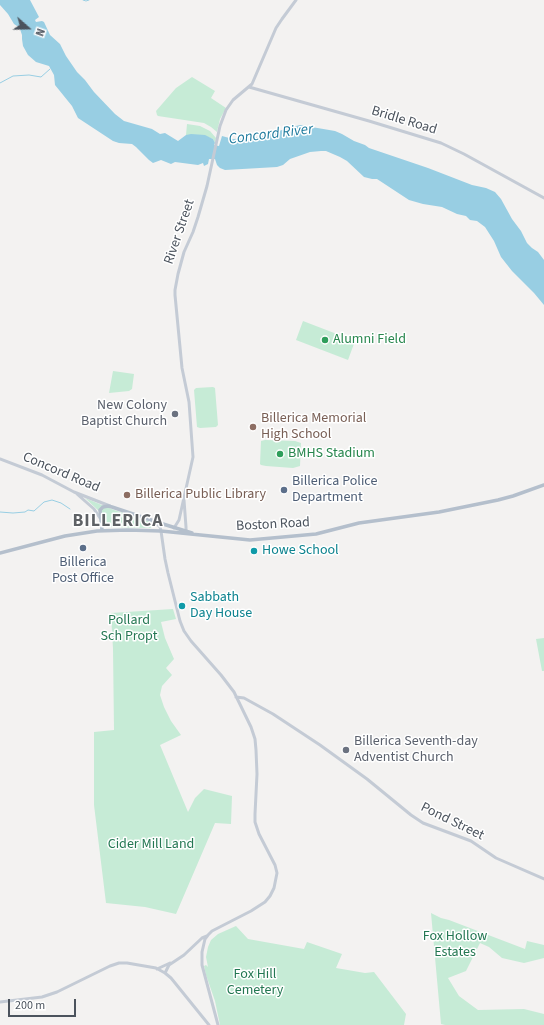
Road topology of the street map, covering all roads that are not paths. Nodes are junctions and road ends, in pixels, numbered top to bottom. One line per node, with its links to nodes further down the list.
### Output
1 (296, 0): 2 (main road, River Street)
2 (249, 87): 3 (main road, Bridle Road); 7 (main road, River Street)
3 (544, 198)
4 (0, 459): 6 (main road, Concord Road)
5 (544, 485): 15 (main road, Boston Road)
6 (74, 492): 8 (main road, Concord Road); 9 (main road)
7 (184, 494): 11 (main road, River Street); 15 (main road, River Street)
8 (112, 507): 9 (main road, Concord Road); 10 (main road, Concord Road)
9 (100, 518): 12 (main road)
10 (155, 522): 11 (main road, Concord Road); 13 (main road); 14 (main road)
11 (174, 528): 15 (main road, Concord Road)
12 (102, 530): 13 (main road, Boston Road); 16 (main road, Boston Road)
13 (151, 531): 14 (main road, Boston Road)
14 (161, 531): 15 (main road, Boston Road); 17 (main road)
15 (186, 532)
16 (0, 553)
17 (236, 697): 18 (main road, Pond Street); 19 (main road)
18 (544, 879)
19 (207, 936): 20 (main road); 25 (main road)
20 (171, 963): 21 (main road); 22 (main road)
21 (157, 968): 22 (main road); 23 (main road)
22 (165, 972): 24 (main road)
23 (0, 1002)
24 (209, 1025)
25 (218, 1025)

